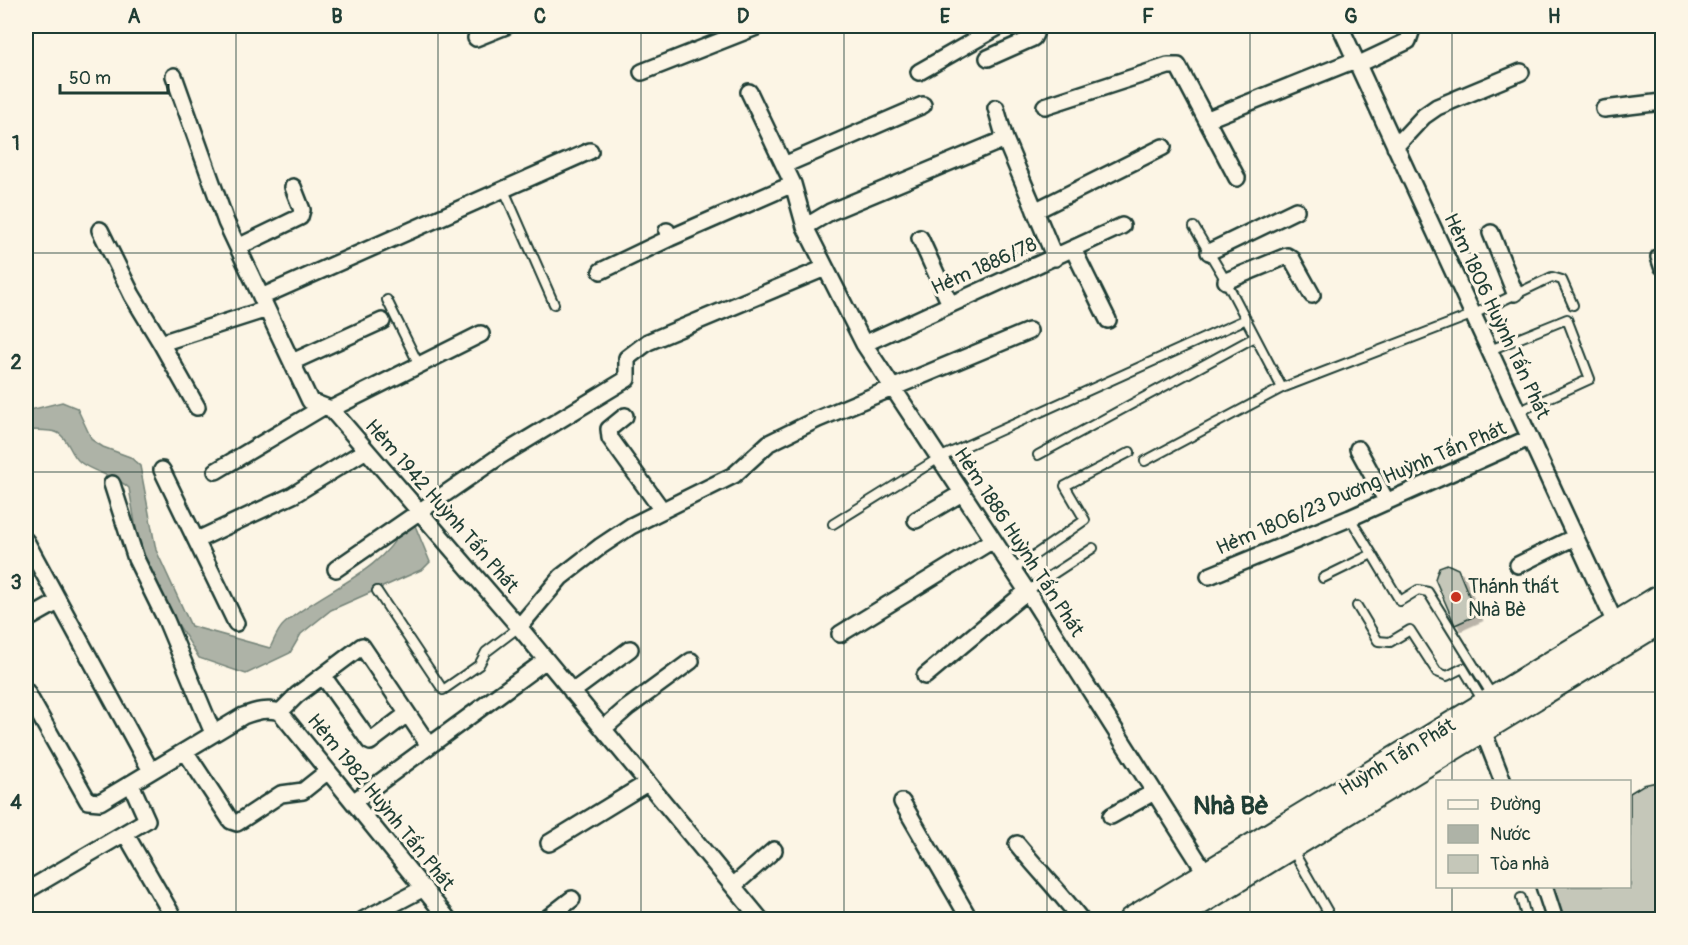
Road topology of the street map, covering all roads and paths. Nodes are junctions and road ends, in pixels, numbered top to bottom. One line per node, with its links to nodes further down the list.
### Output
1 (506, 26): 7 (street)
2 (759, 26): 10 (street)
3 (1000, 26): 11 (street)
4 (1032, 26): 8 (street)
5 (1340, 26): 9 (street, Hẻm 1806 Huỳnh Tấn Phát)
6 (1413, 26): 9 (street)
7 (476, 38)
8 (988, 58)
9 (1356, 63): 20 (street); 23 (street, Hẻm 1806 Huỳnh Tấn Phát)
10 (642, 72)
11 (919, 72)
12 (1521, 72): 23 (street)
13 (174, 76): 38 (street, Hẻm 1942 Huỳnh Tấn Phát)
14 (749, 92): 25 (street, Hẻm 1886 Huỳnh Tấn Phát)
15 (1662, 102): 19 (street)
16 (923, 105): 25 (street)
17 (1045, 106): 20 (street)
18 (996, 108): 21 (street)
19 (1604, 109)
20 (1208, 119): 26 (street)
21 (1005, 139): 31 (street); 33 (street)
22 (1163, 147): 31 (street)
23 (1395, 147): 52 (street, Hẻm 1806 Huỳnh Tấn Phát)
24 (590, 151): 29 (street)
25 (784, 165): 27 (street, Hẻm 1886 Huỳnh Tấn Phát)
26 (1237, 177)
27 (793, 184): 33 (street, Hẻm 1886 Huỳnh Tấn Phát); 43 (street)
28 (293, 187): 38 (street)
29 (504, 190): 48 (street); 49 (lane)
30 (1296, 210): 40 (street)
31 (1035, 211): 41 (street)
32 (1122, 225): 39 (street, Hẻm 1886/78)
33 (805, 227): 42 (street, Hẻm 1886 Huỳnh Tấn Phát)
34 (1194, 227): 40 (lane)
35 (100, 230): 59 (street)
36 (1491, 233): 45 (street)
37 (920, 238): 50 (street)
38 (238, 247): 48 (street, Hẻm 1942 Huỳnh Tấn Phát)
39 (1073, 249): 41 (street, Hẻm 1886/78); 53 (street)
40 (1209, 252): 44 (lane)
41 (1055, 258): 50 (street, Hẻm 1886/78)
42 (825, 268): 60 (street, Hẻm 1886 Huỳnh Tấn Phát); 83 (street)
43 (601, 271)
44 (1226, 281): 46 (street); 54 (lane)
45 (1515, 293): 51 (lane); 52 (lane)
46 (1311, 295)
47 (387, 300): 63 (lane)
48 (264, 303): 59 (street); 62 (street, Hẻm 1942 Huỳnh Tấn Phát)
49 (554, 304)
50 (950, 304): 60 (street, Hẻm 1886/78)
51 (1573, 305)
52 (1474, 314): 61 (street, Hẻm 1806 Huỳnh Tấn Phát); 64 (lane)
53 (1108, 320)
54 (1244, 320): 58 (lane); 75 (lane)
55 (382, 321): 62 (street)
56 (1029, 331): 65 (street)
57 (481, 334): 63 (street)
58 (1255, 337): 64 (lane); 74 (lane)
59 (161, 343): 66 (street)
60 (864, 344): 65 (street, Hẻm 1886 Huỳnh Tấn Phát)
61 (1490, 350): 68 (street, Hẻm 1806 Huỳnh Tấn Phát); 68 (lane)
62 (292, 362): 67 (street, Hẻm 1942 Huỳnh Tấn Phát)
63 (418, 365): 67 (street)
64 (1282, 388): 76 (lane)
65 (894, 389): 75 (street, Hẻm 1886 Huỳnh Tấn Phát); 82 (street)
66 (197, 407)
67 (327, 408): 72 (street, Hẻm 1942 Huỳnh Tấn Phát); 78 (street)
68 (1518, 412): 70 (street, Hẻm 1806 Huỳnh Tấn Phát)
69 (625, 416): 82 (street)
70 (1530, 438): 81 (street, Hẻm 1806/23 Dương Huỳnh Tấn Phát); 87 (street, Hẻm 1806 Huỳnh Tấn Phát)
71 (1358, 449): 81 (street)
72 (366, 450): 83 (street, Hẻm 1942 Huỳnh Tấn Phát); 88 (street)
73 (1130, 452): 95 (lane)
74 (1038, 455)
75 (939, 458): 80 (street, Hẻm 1886 Huỳnh Tấn Phát); 86 (lane)
76 (1145, 461)
77 (162, 470): 88 (street)
78 (216, 471)
79 (112, 484): 120 (street)
80 (962, 493): 85 (street); 89 (street, Hẻm 1886 Huỳnh Tấn Phát)
81 (1386, 502): 84 (street, Hẻm 1806/23 Dương Huỳnh Tấn Phát)
82 (662, 510): 107 (street)
83 (419, 512): 94 (street); 107 (street, Hẻm 1942 Huỳnh Tấn Phát)
84 (1350, 518): 92 (lane); 96 (street, Hẻm 1806/23 Dương Huỳnh Tấn Phát)
85 (916, 520)
86 (833, 524)
87 (1575, 537): 93 (street); 106 (street, Hẻm 1806 Huỳnh Tấn Phát)
88 (197, 540): 105 (street)
89 (993, 540): 95 (street, Hẻm 1886 Huỳnh Tấn Phát); 108 (street)
90 (26, 541): 101 (street)
91 (1093, 548): 99 (lane)
92 (1372, 554): 97 (lane); 116 (lane)
93 (1518, 565)
94 (336, 569)
95 (1013, 570): 99 (street, Hẻm 1886 Huỳnh Tấn Phát)
96 (1209, 576)
97 (1323, 578)
98 (377, 591): 107 (lane)
99 (1027, 591): 113 (street); 128 (street, Hẻm 1886 Huỳnh Tấn Phát)
100 (1662, 596): 106 (main road, Huỳnh Tấn Phát)
101 (58, 602): 103 (street); 123 (street)
102 (1357, 606): 116 (lane)
103 (26, 620)
104 (1662, 620): 116 (main road, Huỳnh Tấn Phát)
105 (236, 623)
106 (1616, 625): 116 (main road, Huỳnh Tấn Phát)
107 (519, 627): 110 (street, Hẻm 1942 Huỳnh Tấn Phát)
108 (840, 634)
109 (630, 649): 115 (street)
110 (546, 660): 115 (street, Hẻm 1942 Huỳnh Tấn Phát); 121 (street)
111 (691, 661): 119 (street)
112 (323, 675): 117 (street); 118 (street); 118 (street)
113 (925, 676)
114 (26, 691): 127 (street)
115 (572, 692): 119 (street, Hẻm 1942 Huỳnh Tấn Phát)
116 (1483, 711): 125 (street); 135 (main road, Huỳnh Tấn Phát); 137 (main road, Huỳnh Tấn Phát)
117 (280, 712): 120 (street); 124 (street, Hẻm 1982 Huỳnh Tấn Phát)
118 (407, 714): 121 (street)
119 (603, 729): 126 (street, Hẻm 1942 Huỳnh Tấn Phát)
120 (213, 733): 122 (street)
121 (428, 744): 129 (street)
122 (185, 751): 123 (street); 124 (street)
123 (151, 771): 127 (street)
124 (328, 771): 129 (street, Hẻm 1982 Huỳnh Tấn Phát)
125 (1502, 780)
126 (647, 783): 133 (street); 138 (street, Hẻm 1942 Huỳnh Tấn Phát)
127 (131, 784): 132 (street)
128 (1154, 792): 131 (street); 137 (street, Hẻm 1886 Huỳnh Tấn Phát)
129 (352, 802): 139 (street, Hẻm 1982 Huỳnh Tấn Phát)
130 (902, 802): 149 (street)
131 (1111, 816)
132 (125, 834): 141 (street); 144 (street)
133 (549, 843)
134 (1017, 844): 150 (street)
135 (1290, 847): 152 (main road, Huỳnh Tấn Phát); 153 (lane)
136 (774, 850): 138 (street)
137 (1207, 874): 151 (main road, Huỳnh Tấn Phát)
138 (733, 886): 148 (street, Hẻm 1942 Huỳnh Tấn Phát)
139 (424, 888): 145 (street); 146 (street, Hẻm 1982 Huỳnh Tấn Phát)
140 (1545, 888): 155 (street)
141 (26, 891)
142 (1521, 898): 154 (lane)
143 (572, 899): 147 (street)
144 (175, 920)
145 (363, 920)
146 (449, 920)
147 (545, 920)
148 (760, 920)
149 (970, 920)
150 (1081, 920)
151 (1131, 920)
152 (1171, 920)
153 (1317, 920)
154 (1527, 920)
155 (1555, 920)

